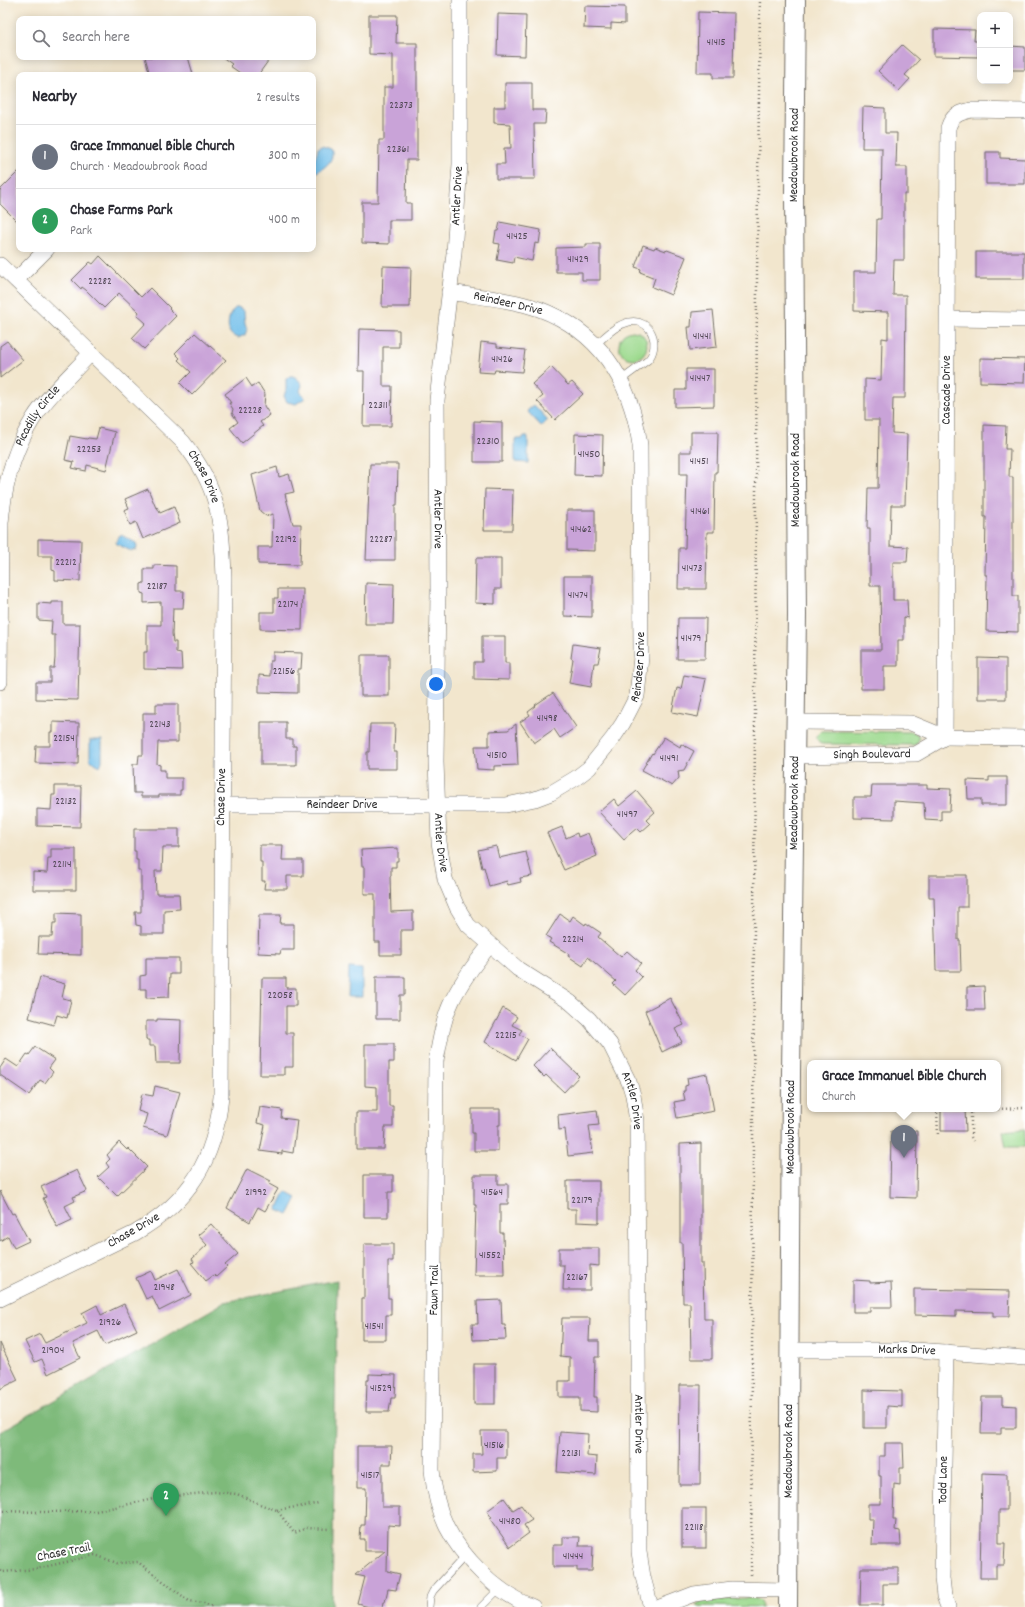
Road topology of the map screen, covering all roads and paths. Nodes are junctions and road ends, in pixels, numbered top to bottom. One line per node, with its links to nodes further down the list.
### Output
1 (460, 0): 8 (street, Antler Drive)
2 (760, 0): 38 (path)
3 (796, 0): 15 (street, Meadowbrook Road)
4 (1025, 111): 9 (street, Cascade Drive)
5 (44, 252): 7 (street)
6 (0, 265): 7 (street, Chase Drive)
7 (16, 280): 12 (street, Chase Drive)
8 (449, 292): 11 (street, Reindeer Drive); 19 (street, Antler Drive)
9 (948, 319): 10 (street); 16 (street, Cascade Drive)
10 (1025, 320)
11 (595, 345): 13 (street, Reindeer Drive); 13 (lane)
12 (91, 353): 14 (street, Picadilly Circle); 20 (street, Chase Drive)
13 (621, 380): 19 (street, Reindeer Drive)
14 (0, 682)
15 (796, 722): 16 (street); 18 (street, Meadowbrook Road)
16 (945, 737): 17 (street); 18 (street, Singh Boulevard)
17 (1025, 738)
18 (795, 756): 29 (street, Meadowbrook Road)
19 (438, 804): 20 (street, Reindeer Drive); 21 (street, Antler Drive)
20 (222, 805): 28 (street, Chase Drive)
21 (490, 944): 36 (street, Fawn Trail); 45 (street, Antler Drive)
22 (1025, 1108): 23 (path)
23 (1001, 1109)
24 (937, 1112): 26 (path)
25 (970, 1112): 27 (path)
26 (938, 1137)
27 (973, 1141)
28 (0, 1299)
29 (789, 1350): 30 (street, Marks Drive); 40 (street, Meadowbrook Road)
30 (946, 1352): 31 (street, Marks Drive); 47 (street, Todd Lane)
31 (1025, 1358)
32 (318, 1503): 33 (path)
33 (276, 1510): 34 (path); 35 (path)
34 (0, 1511)
35 (330, 1528)
36 (465, 1556): 39 (street, Fawn Trail); 42 (lane)
37 (0, 1571): 41 (path, Chase Trail)
38 (751, 1575)
39 (499, 1589): 43 (lane); 44 (street, Fawn Trail)
40 (788, 1598): 46 (street)
41 (213, 1607)
42 (429, 1607)
43 (481, 1607)
44 (533, 1607)
45 (651, 1607)
46 (660, 1607)
47 (948, 1607)

